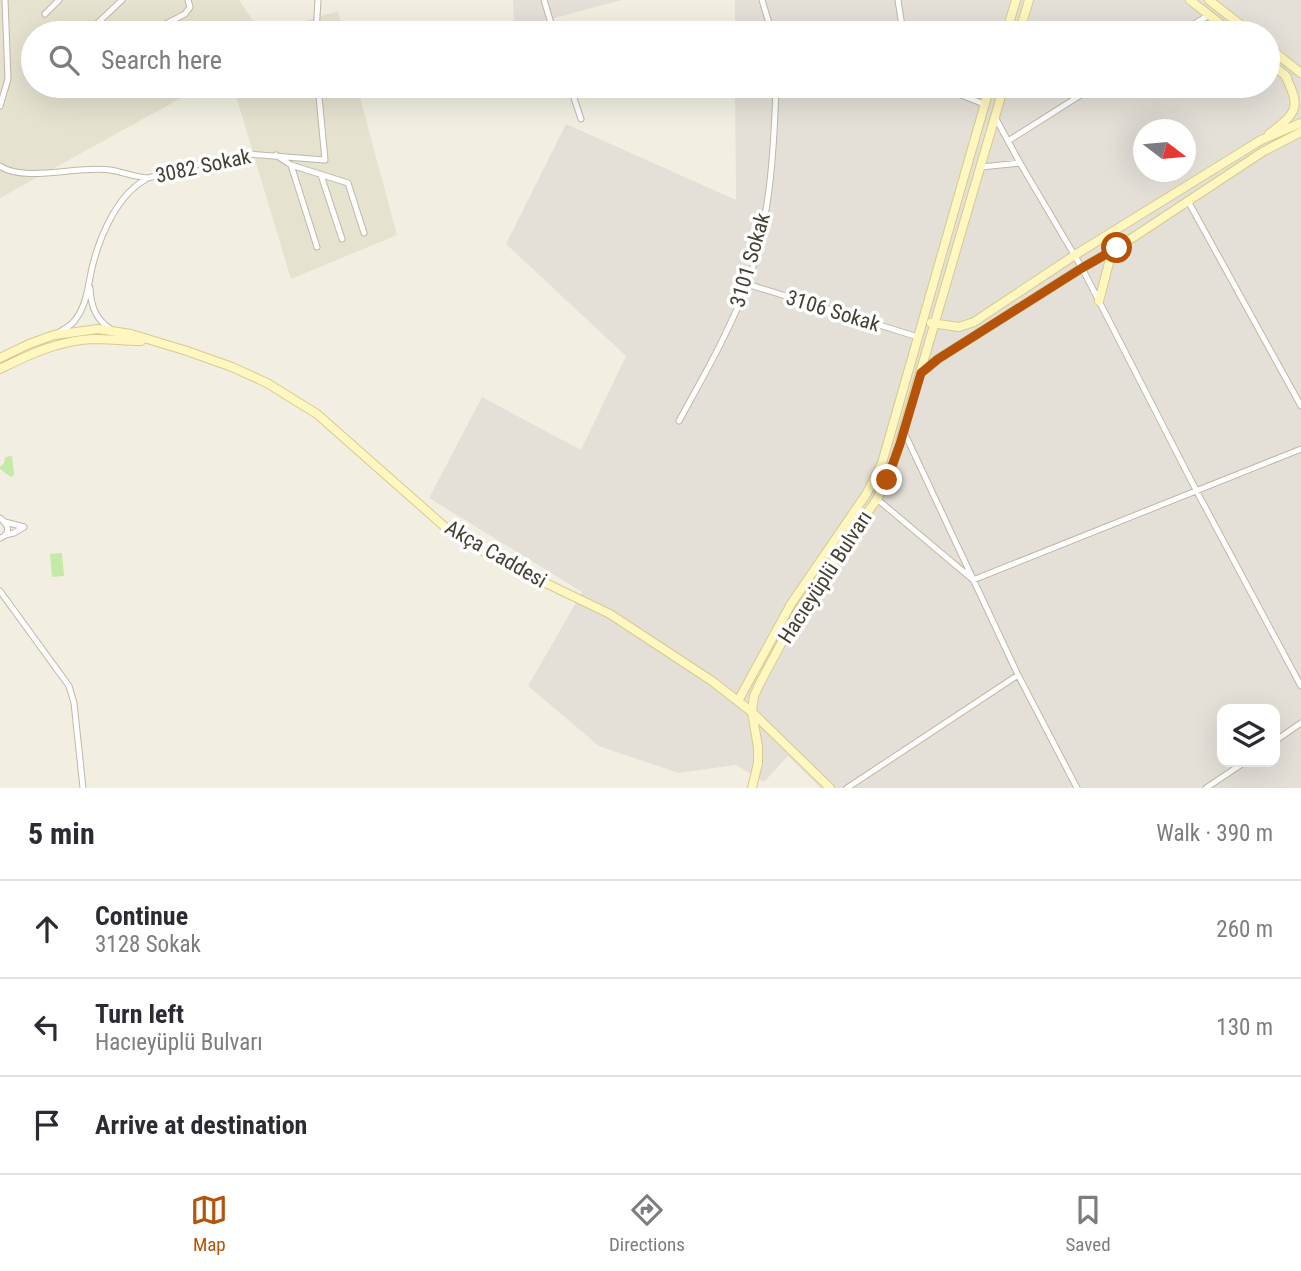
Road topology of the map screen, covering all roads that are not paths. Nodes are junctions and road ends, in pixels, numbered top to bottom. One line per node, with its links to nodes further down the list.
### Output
1 (5, 0): 39 (street)
2 (59, 0): 13 (street)
3 (122, 0): 15 (street)
4 (188, 0): 16 (street)
5 (318, 0): 17 (street)
6 (544, 0): 18 (street)
7 (762, 0): 19 (street)
8 (898, 0): 20 (street)
9 (1016, 0): 21 (street)
10 (1029, 0): 22 (street)
11 (1190, 0): 14 (street)
12 (1209, 0): 25 (street)
13 (45, 14)
14 (1209, 15): 23 (street); 24 (street)
15 (100, 21)
16 (171, 21)
17 (317, 21)
18 (550, 21)
19 (768, 21)
20 (901, 21)
21 (1010, 21)
22 (1023, 21)
23 (1199, 21)
24 (1217, 21)
25 (1236, 21)
26 (1280, 56): 28 (street)
27 (1280, 71): 29 (street)
28 (1300, 72)
29 (1285, 75): 30 (street); 44 (street)
30 (1301, 87)
31 (319, 98): 46 (street, 3082 Sokak)
32 (574, 98): 41 (street)
33 (775, 98): 62 (street, 3101 Sokak)
34 (969, 98): 38 (street)
35 (986, 98): 38 (street, Hacıeyüplü Bulvarı)
36 (1001, 98): 40 (street, Hacıeyüplü Bulvarı)
37 (1076, 98): 45 (street)
38 (984, 104): 40 (street); 64 (street, Hacıeyüplü Bulvarı)
39 (0, 106)
40 (995, 117): 45 (street); 50 (street, Hacıeyüplü Bulvarı)
41 (581, 119)
42 (1301, 124): 44 (street)
43 (1301, 132): 54 (street)
44 (1261, 140): 53 (street)
45 (1008, 141): 47 (street)
46 (276, 156): 48 (street); 52 (street, 3082 Sokak)
47 (1020, 163): 50 (street); 59 (street)
48 (291, 165): 51 (street); 57 (street)
49 (0, 166): 52 (street, 3082 Sokak)
50 (981, 167): 65 (street, Hacıeyüplü Bulvarı)
51 (321, 175): 55 (street); 56 (street)
52 (148, 178): 61 (street)
53 (1181, 190): 54 (street); 59 (street)
54 (1188, 201): 58 (street); 74 (street)
55 (364, 233)
56 (342, 239)
57 (317, 247)
58 (1117, 248): 60 (street); 63 (street)
59 (1075, 256): 60 (street); 65 (street)
60 (1082, 268): 63 (street); 73 (street)
61 (90, 282): 66 (street); 67 (street)
62 (747, 284): 68 (street, 3106 Sokak); 75 (street, 3101 Sokak)
63 (1099, 301): 78 (street)
64 (923, 322): 65 (street); 68 (street, Hacıeyüplü Bulvarı)
65 (935, 324): 73 (street, Hacıeyüplü Bulvarı)
66 (114, 331): 67 (street, Akça Caddesi); 69 (street, Akça Caddesi)
67 (54, 335): 70 (street, Akça Caddesi)
68 (918, 337): 72 (street, Hacıeyüplü Bulvarı)
69 (151, 341): 71 (street, Akça Caddesi); 88 (street, Akça Caddesi)
70 (0, 358)
71 (0, 369)
72 (909, 370): 73 (street); 84 (street, Hacıeyüplü Bulvarı)
73 (921, 373): 76 (street, Hacıeyüplü Bulvarı)
74 (1301, 406)
75 (679, 421)
76 (904, 432): 79 (street, Hacıeyüplü Bulvarı); 82 (street)
77 (1301, 449): 78 (street)
78 (1196, 491): 82 (street); 87 (street)
79 (877, 499): 82 (street); 85 (street, Hacıeyüplü Bulvarı)
80 (2, 520): 81 (street); 81 (street)
81 (2, 538)
82 (973, 580): 86 (street)
83 (0, 591): 93 (street)
84 (791, 604): 85 (street); 88 (street, Hacıeyüplü Bulvarı)
85 (799, 610): 89 (street, Hacıeyüplü Bulvarı)
86 (1018, 675): 96 (street); 97 (street)
87 (1301, 686)
88 (738, 701): 89 (street, Akça Caddesi)
89 (752, 712): 94 (street, Hacıeyüplü Bulvarı); 95 (street, Akça Caddesi)
90 (1301, 723): 91 (street)
91 (1280, 738)
92 (1238, 767): 98 (street)
93 (83, 788)
94 (752, 788)
95 (830, 788)
96 (847, 788)
97 (1077, 788)
98 (1206, 788)

